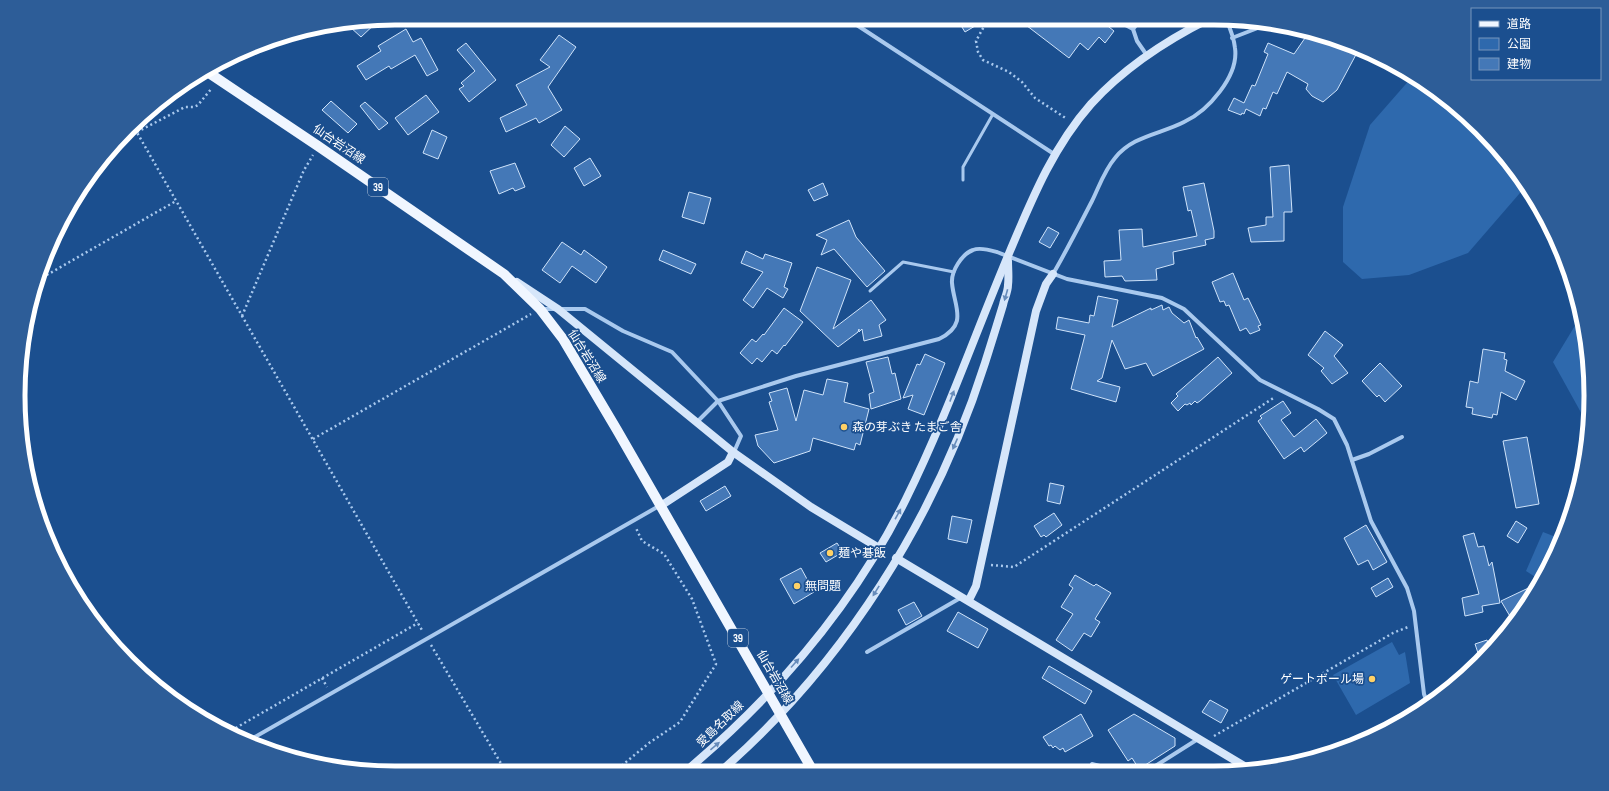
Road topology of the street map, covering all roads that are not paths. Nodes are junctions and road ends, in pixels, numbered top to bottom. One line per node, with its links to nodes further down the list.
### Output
1 (857, 25): 11 (street)
2 (1125, 25): 7 (street)
3 (1136, 25): 7 (street)
4 (1198, 25): 9 (street, 愛島名取線)
5 (1228, 26): 8 (street)
6 (1258, 28): 8 (street)
7 (1133, 29): 9 (street)
8 (1232, 38): 17 (street)
9 (1146, 54): 12 (street, 愛島名取線)
10 (211, 74): 16 (main road, 仙台岩沼線 / 39)
11 (993, 114): 12 (street); 13 (lane)
12 (1054, 154): 14 (street, 愛島名取線)
13 (963, 180)
14 (1008, 256): 15 (street); 17 (street); 27 (street, 愛島名取線, one-way to 14); 28 (street, one-way to 28)
15 (954, 272): 18 (lane); 21 (street)
16 (504, 274): 19 (street); 20 (main road, 仙台岩沼線 / 39)
17 (1053, 274): 25 (street); 29 (street)
18 (870, 291)
19 (558, 309): 20 (street); 21 (street); 22 (street)
20 (540, 310): 26 (main road, 仙台岩沼線 / 39)
21 (718, 401): 22 (street); 24 (street)
22 (696, 423): 24 (street)
23 (1402, 437): 25 (street)
24 (734, 452): 26 (street); 27 (street)
25 (1352, 460): 32 (street)
26 (662, 505): 31 (main road, 仙台岩沼線 / 39); 34 (street)
27 (879, 548): 31 (street, 愛島名取線, one-way to 27)
28 (896, 558): 29 (street); 33 (street, one-way to 33)
29 (966, 599): 30 (street); 35 (street)
30 (867, 652)
31 (769, 692): 33 (main road, 仙台岩沼線 / 39); 38 (street, 愛島名取線, one-way to 31)
32 (1426, 699)
33 (781, 713): 39 (street); 40 (main road, 仙台岩沼線 / 39)
34 (255, 738)
35 (1198, 739): 37 (street); 42 (street)
36 (1092, 764): 41 (street)
37 (1242, 765)
38 (692, 766)
39 (727, 766)
40 (810, 766)
41 (1100, 766)
42 (1155, 766)

